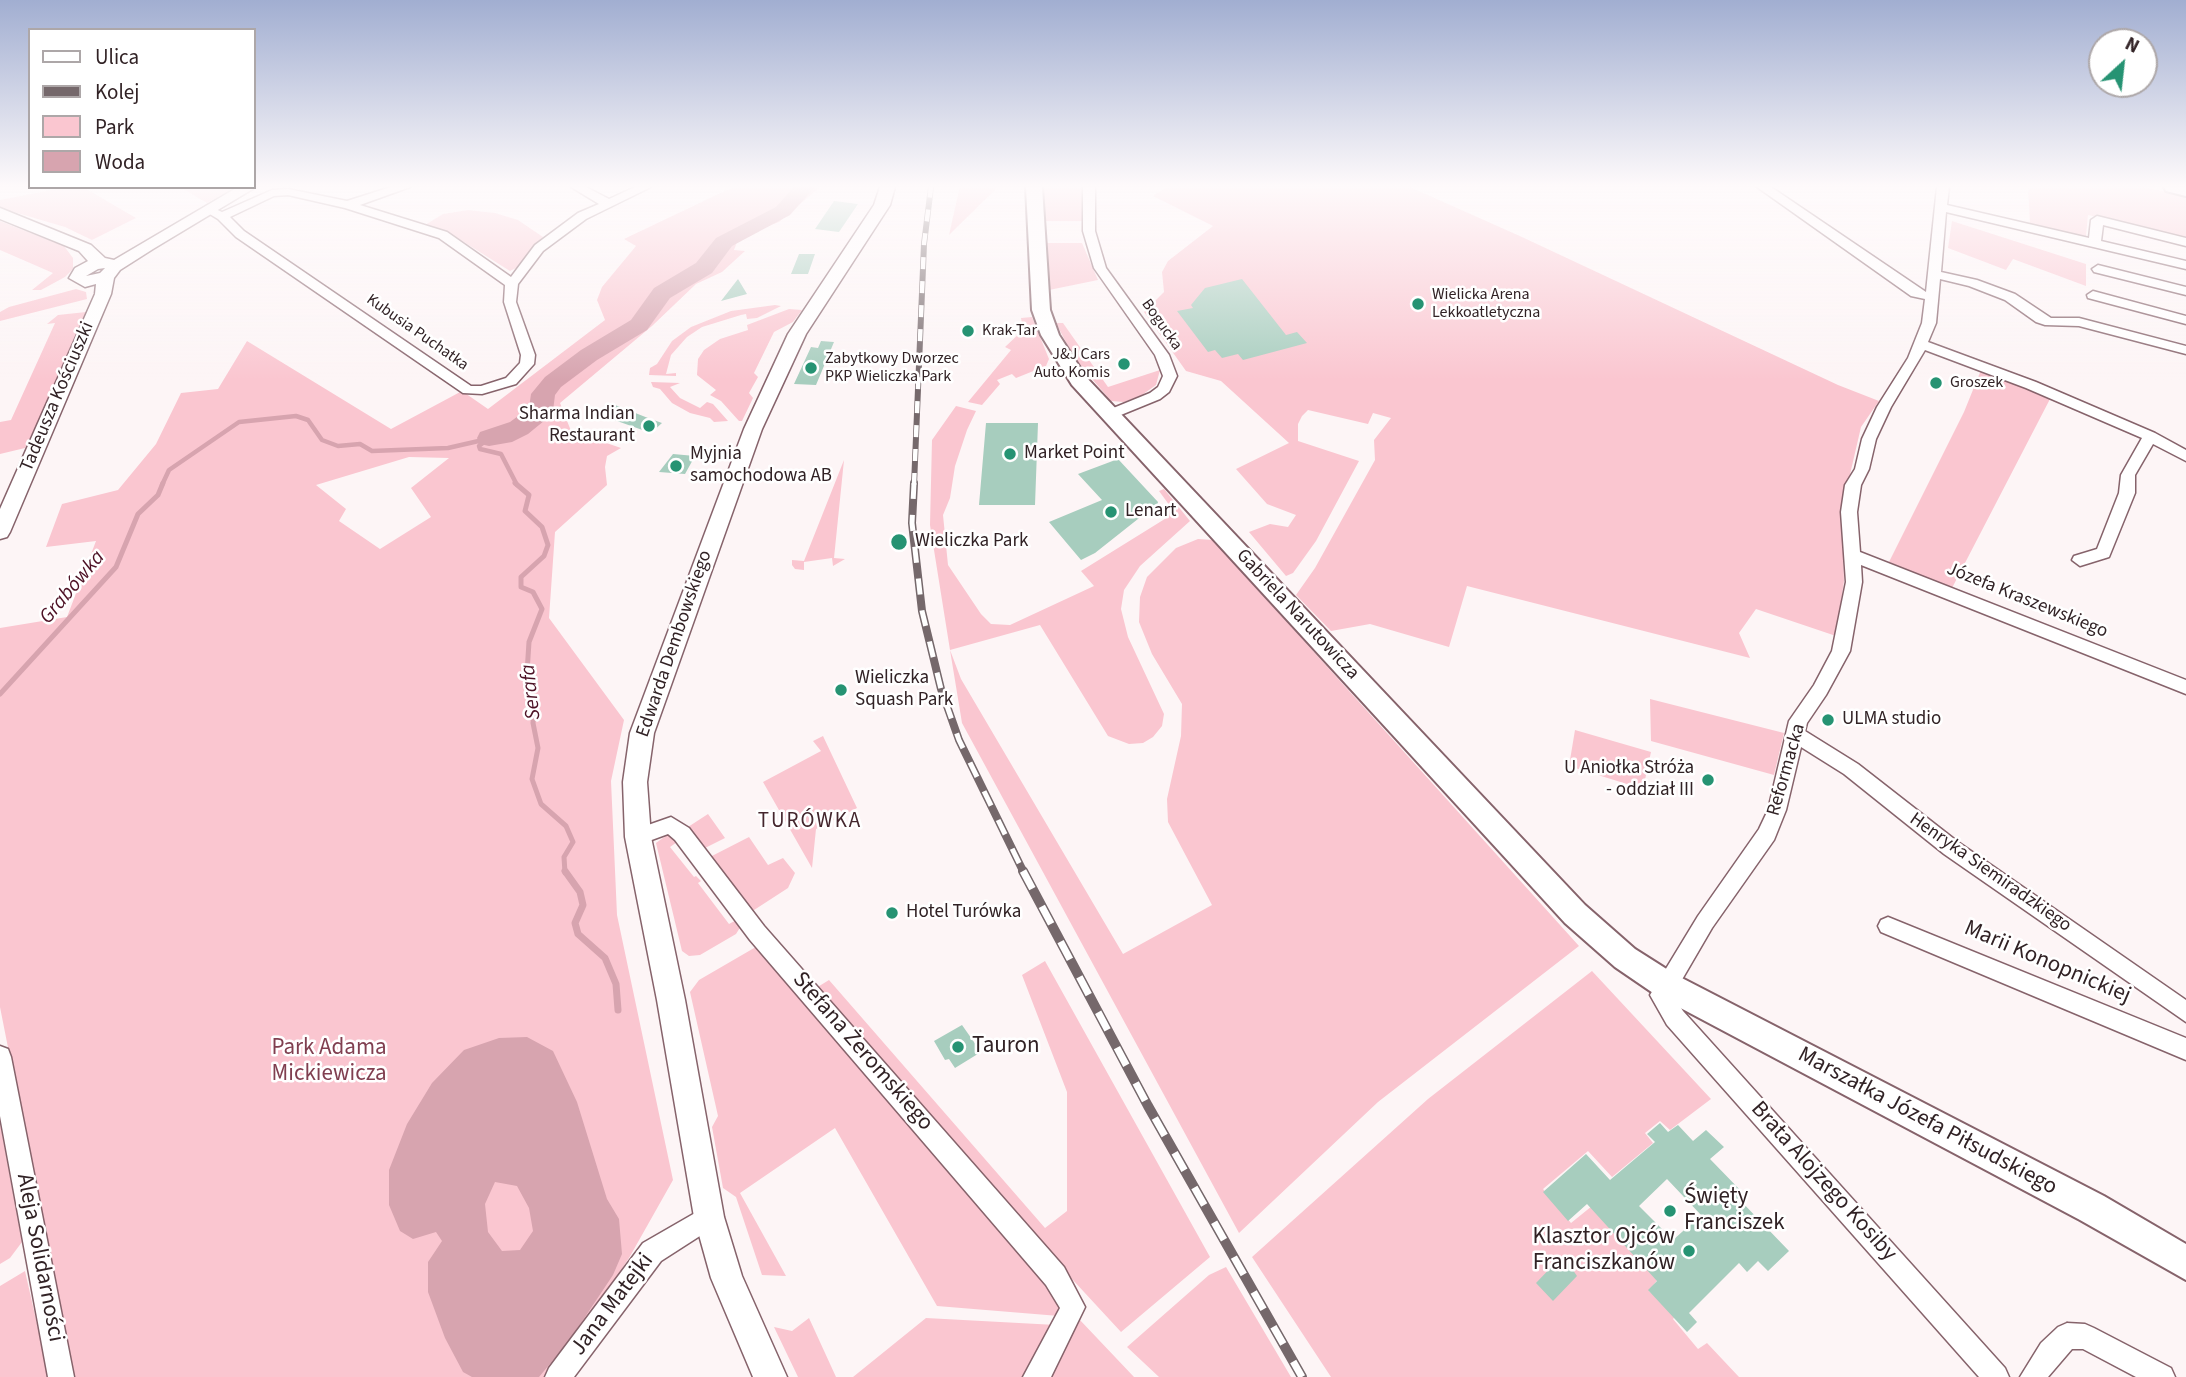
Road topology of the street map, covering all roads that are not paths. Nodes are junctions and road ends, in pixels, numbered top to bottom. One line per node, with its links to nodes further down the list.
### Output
1 (79, 251): 18 (street, Tadeusza Kościuszki)
2 (88, 251): 15 (street)
3 (137, 251): 15 (street)
4 (265, 251): 19 (street, Kubusia Puchatka)
5 (467, 251): 19 (street)
6 (537, 251): 19 (street)
7 (852, 251): 37 (street, Edwarda Dembowskiego)
8 (1038, 251): 29 (main road, Gabriela Narutowicza)
9 (1095, 251): 29 (street, Bogucka)
10 (1856, 251): 23 (street)
11 (1936, 251): 17 (street, Reformacka)
12 (2132, 251): 13 (street)
13 (2159, 258): 14 (street); 20 (street)
14 (2186, 265)
15 (106, 268): 18 (street); 24 (street, Tadeusza Kościuszki)
16 (2098, 269): 20 (street)
17 (1933, 274): 23 (street, Reformacka); 26 (street)
18 (84, 275): 24 (street, Tadeusza Kościuszki)
19 (512, 284)
20 (2157, 284): 21 (street); 26 (street)
21 (2186, 291)
22 (2093, 296): 26 (street)
23 (1932, 297): 27 (street, Reformacka)
24 (99, 301): 32 (street, Tadeusza Kościuszki)
25 (2186, 320): 26 (street)
26 (2153, 326): 28 (street)
27 (1922, 344): 30 (street); 33 (street, Reformacka)
28 (2186, 350)
29 (1111, 414): 39 (main road, Gabriela Narutowicza)
30 (2150, 436): 31 (street); 34 (street)
31 (2186, 456)
32 (0, 531)
33 (1852, 555): 35 (street, Józefa Kraszewskiego); 36 (street, Reformacka)
34 (2080, 560)
35 (2186, 687)
36 (1795, 734): 39 (street, Reformacka); 40 (street, Henryka Siemiradzkiego)
37 (638, 836): 43 (street, Edwarda Dembowskiego); 48 (street, Stefana Żeromskiego)
38 (1888, 926): 41 (street, Marii Konopnickiej)
39 (1665, 985): 44 (main road, Marszałka Józefa Piłsudskiego); 49 (street, Brata Alojzego Kosiby)
40 (2186, 1012)
41 (2186, 1049)
42 (0, 1057): 45 (street, Aleja Solidarności)
43 (709, 1217): 46 (street, Jana Matejki); 47 (street, Edwarda Dembowskiego)
44 (2186, 1263)
45 (61, 1377)
46 (558, 1377)
47 (770, 1377)
48 (1036, 1377)
49 (1996, 1377)
50 (2033, 1377): 51 (street)
51 (2162, 1377)

